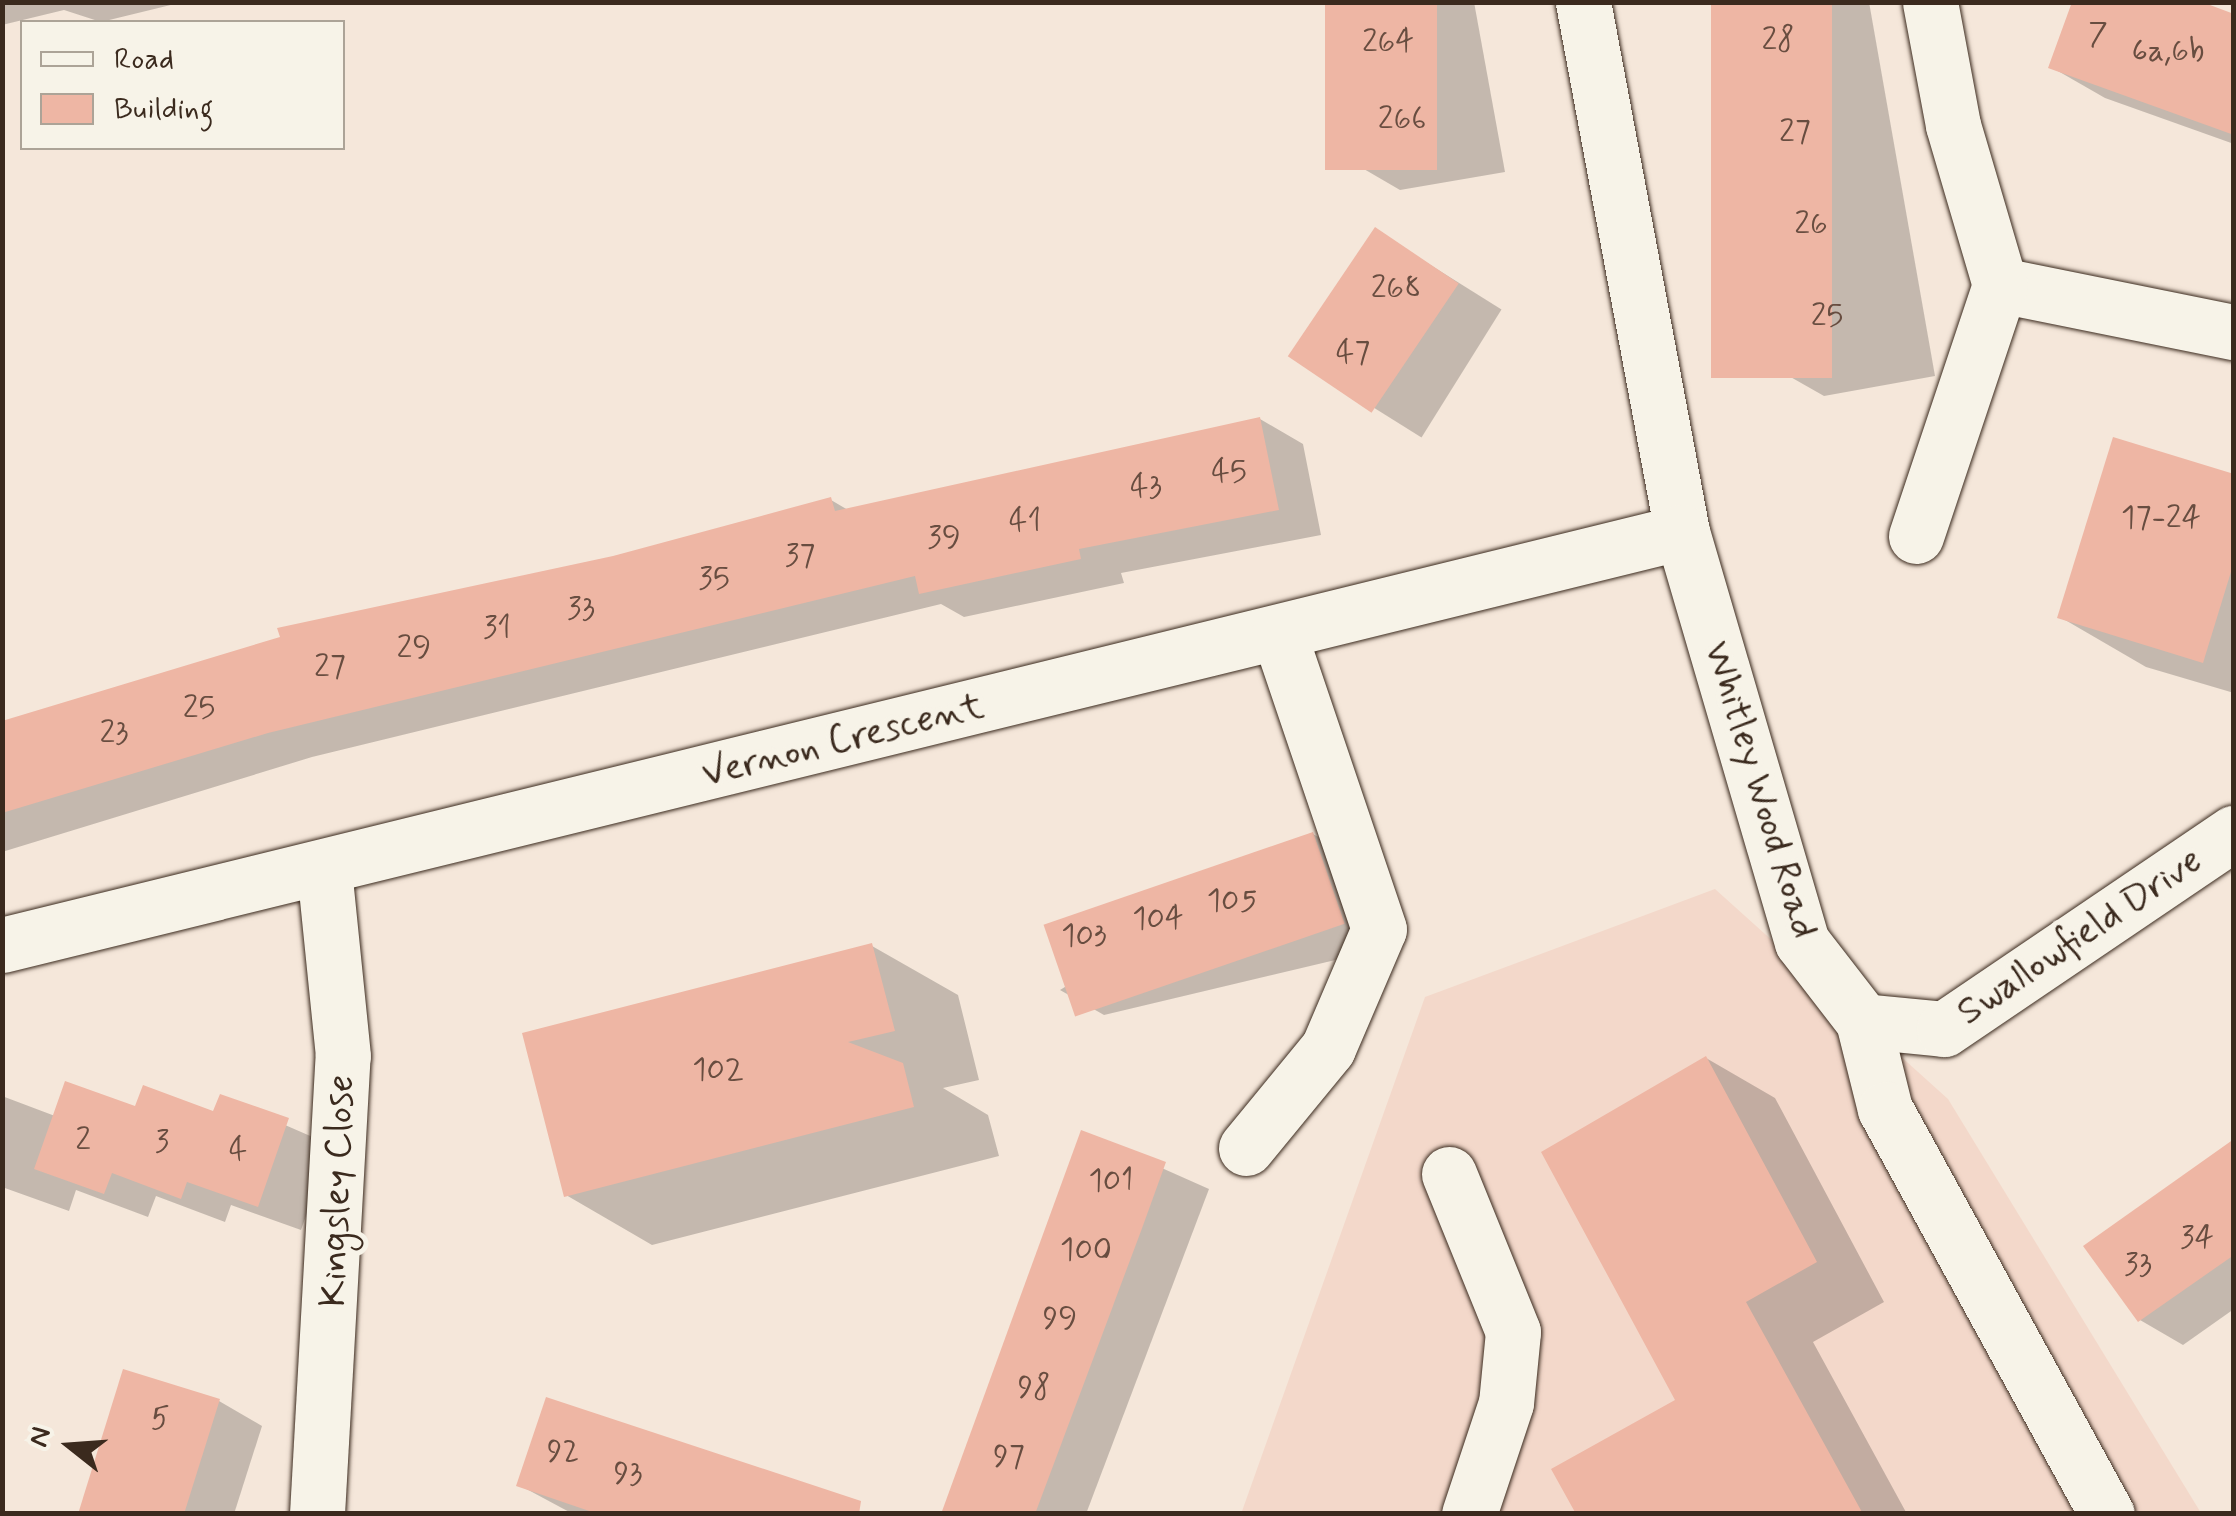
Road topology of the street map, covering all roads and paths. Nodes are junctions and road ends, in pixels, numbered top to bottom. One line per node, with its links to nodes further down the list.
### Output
1 (1583, 2): 5 (street, Whitley Wood Road)
2 (1930, 2): 3 (street)
3 (2000, 285): 4 (street); 6 (street)
4 (2234, 332)
5 (1682, 532): 7 (street, Vernon Crescent); 11 (street, Whitley Wood Road)
6 (1916, 536)
7 (1280, 633): 9 (street, Vernon Crescent); 12 (street)
8 (2234, 833): 11 (street, Swallowfield Drive)
9 (324, 869): 10 (street, Vernon Crescent); 14 (street, Kingsley Close)
10 (2, 945)
11 (1863, 1022): 16 (street, Whitley Wood Road)
12 (1246, 1148)
13 (1449, 1174): 15 (street)
14 (317, 1514)
15 (1469, 1514)
16 (2107, 1514)

